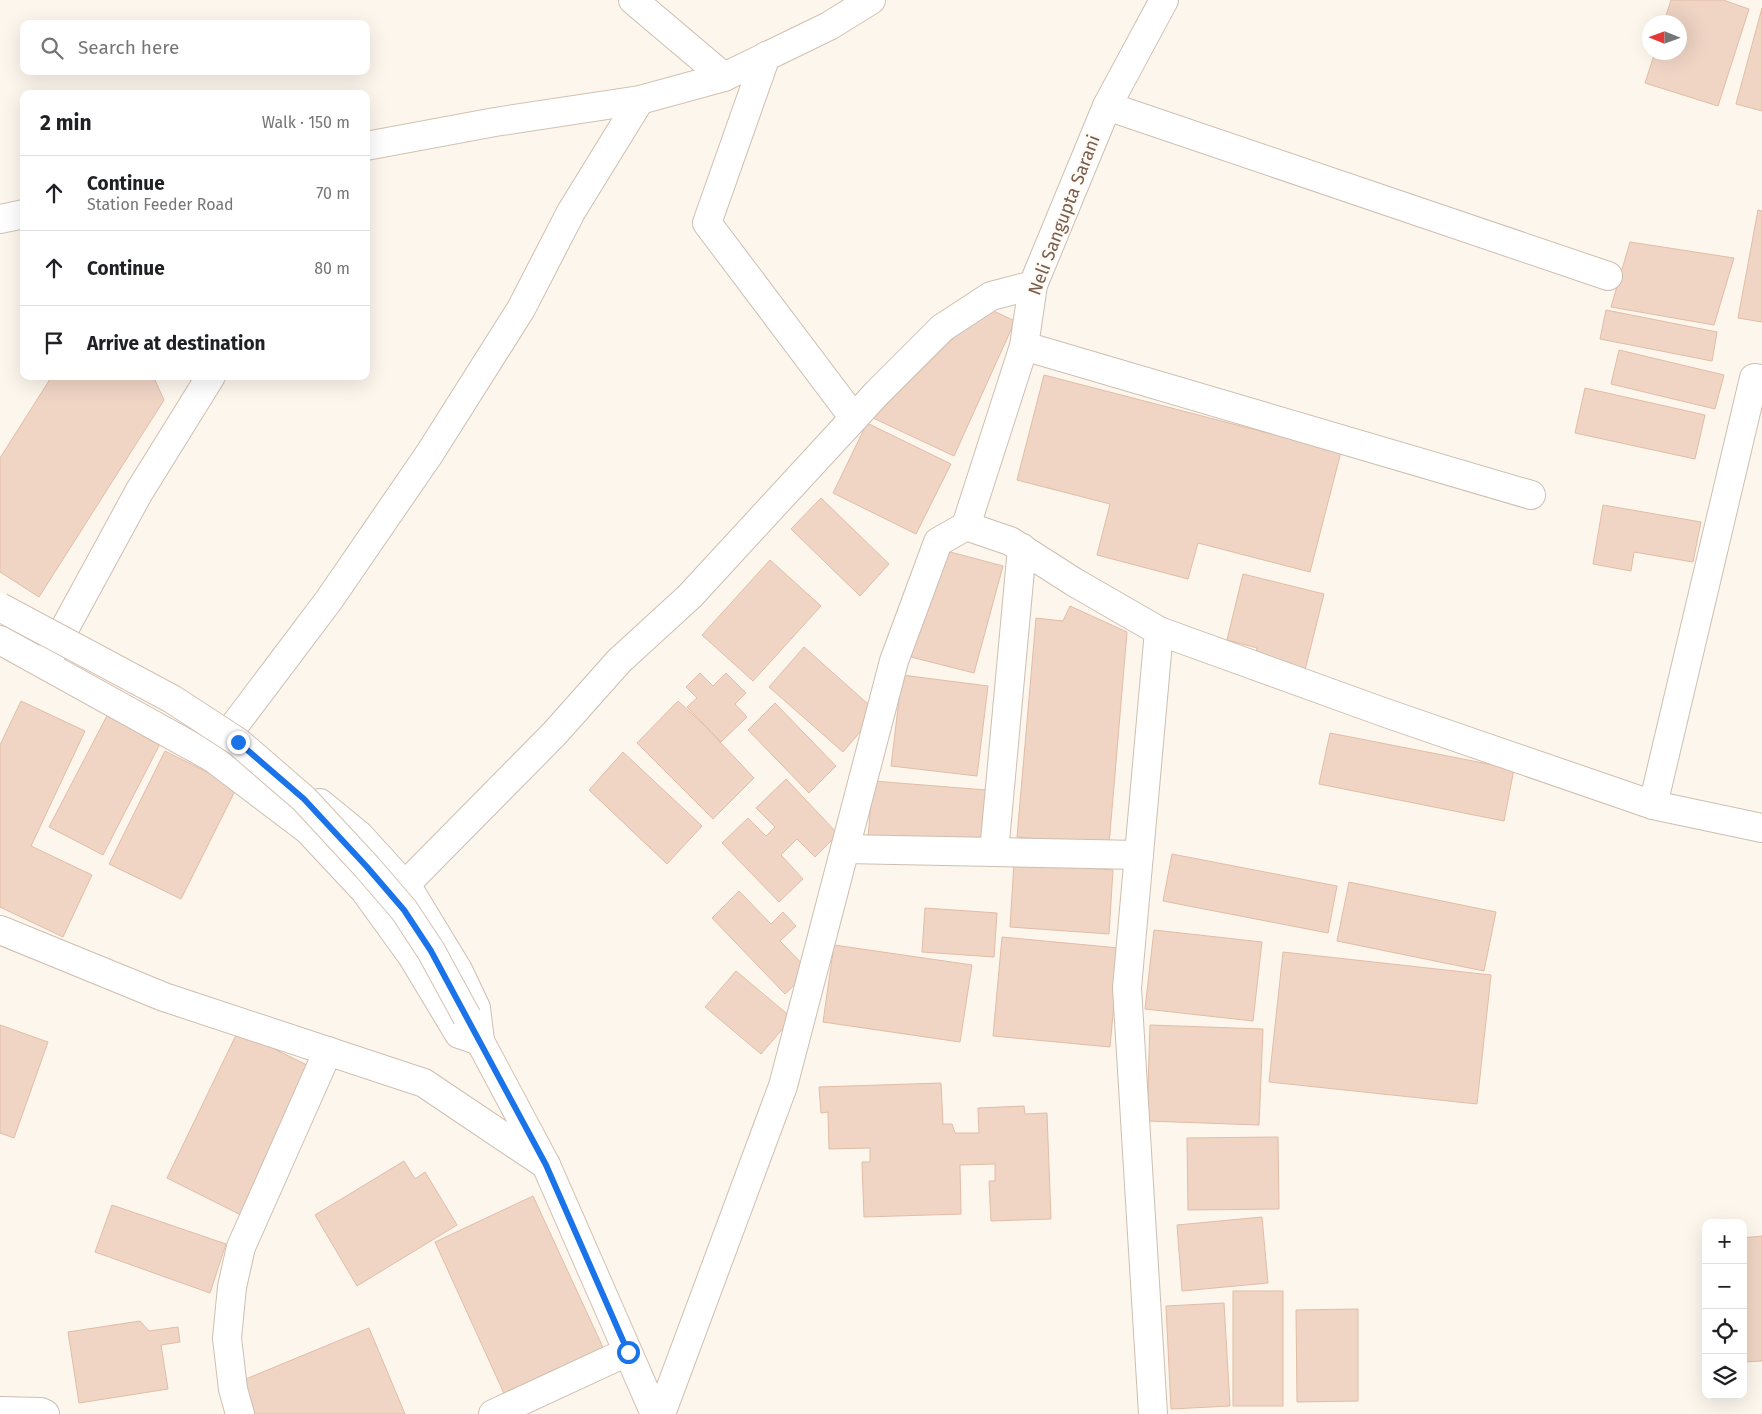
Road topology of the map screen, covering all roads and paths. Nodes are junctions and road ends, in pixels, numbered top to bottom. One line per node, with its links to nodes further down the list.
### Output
1 (633, 0): 5 (street)
2 (871, 0): 4 (street)
3 (1164, 0): 7 (street, Neli Sangupta Sarani)
4 (766, 56): 5 (street); 16 (street)
5 (724, 77): 6 (street)
6 (640, 100): 8 (street); 26 (street)
7 (1107, 106): 11 (street); 12 (street, Neli Sangupta Sarani)
8 (370, 145)
9 (20, 215): 10 (street)
10 (0, 219)
11 (1608, 276)
12 (1033, 285): 13 (street, Neli Sangupta Sarani); 16 (street)
13 (1024, 346): 17 (street); 18 (street, Neli Sangupta Sarani)
14 (1762, 379): 28 (street)
15 (209, 380): 23 (street)
16 (854, 418): 33 (street)
17 (1531, 495)
18 (966, 526): 19 (street); 30 (street)
19 (1022, 548): 22 (street); 31 (street)
20 (0, 597): 23 (street)
21 (0, 607): 35 (street, bridge)
22 (1159, 631): 28 (street); 32 (street)
23 (62, 632): 25 (street); 26 (street)
24 (0, 640): 25 (street)
25 (46, 664): 27 (street)
26 (231, 730): 27 (street); 33 (street)
27 (213, 758): 35 (street)
28 (1653, 805): 29 (street)
29 (1762, 828)
30 (845, 849): 31 (street); 44 (street)
31 (994, 852): 32 (street)
32 (1139, 855): 45 (street)
33 (406, 885): 35 (street)
34 (0, 930): 36 (street)
35 (480, 1041): 37 (street)
36 (328, 1051): 37 (street); 41 (street)
37 (546, 1165): 38 (street)
38 (628, 1352): 42 (street); 43 (street)
39 (0, 1411): 40 (street)
40 (45, 1414)
41 (240, 1414)
42 (493, 1414)
43 (655, 1414)
44 (661, 1414)
45 (1153, 1414)

